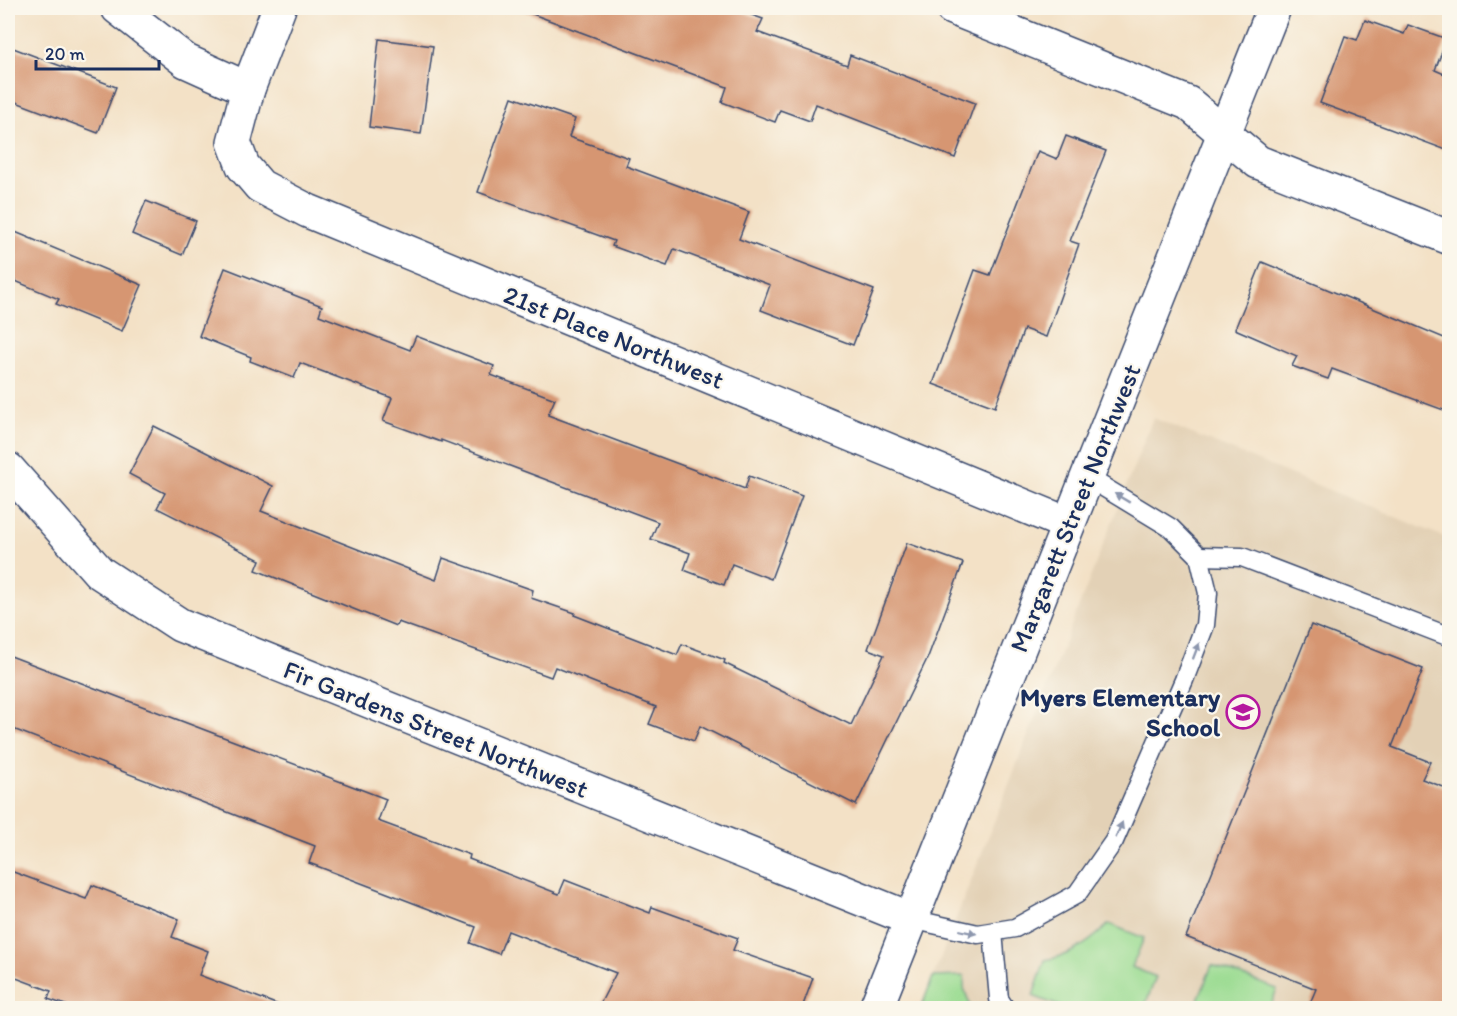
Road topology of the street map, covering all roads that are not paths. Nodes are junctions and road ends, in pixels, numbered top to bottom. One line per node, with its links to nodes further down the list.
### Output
1 (118, 8): 5 (street)
2 (279, 8): 5 (street, 21st Place Northwest)
3 (952, 8): 6 (street)
4 (1275, 8): 6 (street, Margarett Street Northwest)
5 (248, 89): 10 (street, 21st Place Northwest)
6 (1224, 134): 7 (street); 9 (street, Margarett Street Northwest)
7 (1449, 238)
8 (8, 469): 13 (street, Fir Gardens Street Northwest)
9 (1087, 477): 10 (street, Margarett Street Northwest); 11 (lane, one-way to 9)
10 (1068, 524): 13 (street, Margarett Street Northwest)
11 (1199, 556): 12 (lane); 14 (lane, one-way to 11)
12 (1449, 637)
13 (911, 920): 14 (lane, one-way to 14); 15 (street, Margarett Street Northwest)
14 (993, 932): 16 (lane)
15 (876, 1008)
16 (1005, 1008)

